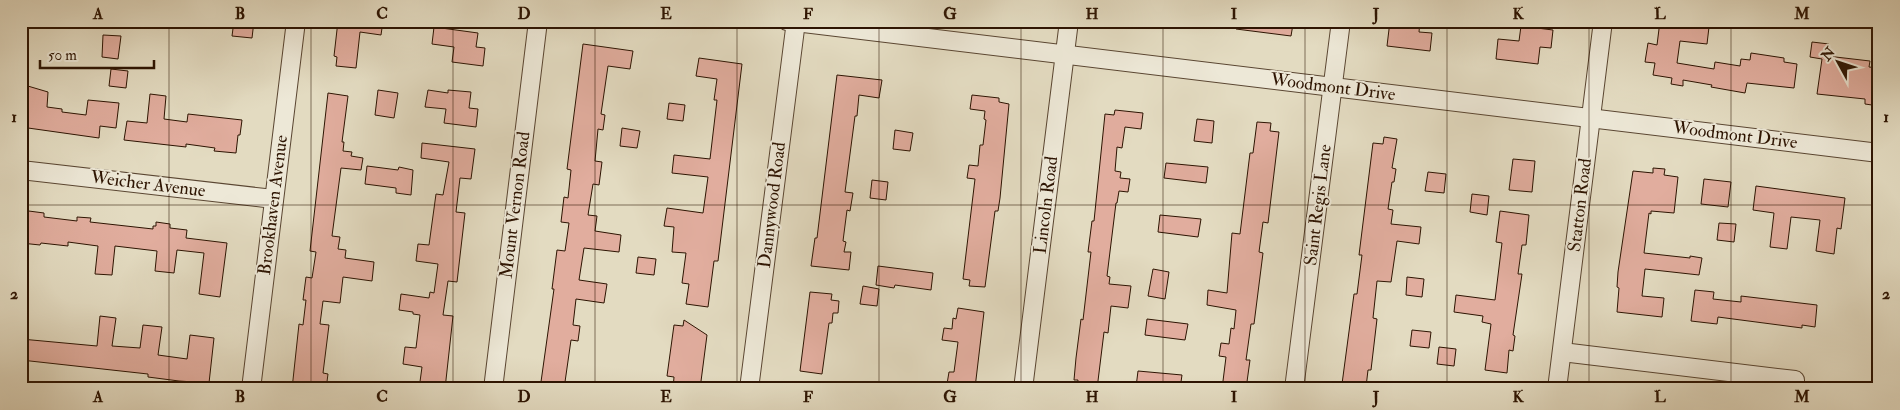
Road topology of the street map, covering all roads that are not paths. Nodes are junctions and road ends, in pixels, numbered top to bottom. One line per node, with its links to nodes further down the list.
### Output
1 (296, 21): 12 (street, Brookhaven Avenue)
2 (538, 21): 16 (street, Mount Vernon Road)
3 (1069, 21): 7 (street, Lincoln Road)
4 (1341, 21): 8 (street, Saint Regis Lane)
5 (1603, 21): 9 (street, Statton Road)
6 (793, 22): 7 (street, Woodmont Drive); 17 (street, Dannywood Road)
7 (1065, 55): 8 (street, Woodmont Drive); 18 (street, Lincoln Road)
8 (1333, 86): 9 (street, Woodmont Drive); 19 (street, Saint Regis Lane)
9 (1591, 118): 10 (street, Woodmont Drive); 13 (street, Statton Road)
10 (1879, 153)
11 (21, 170): 12 (street, Weicher Avenue)
12 (274, 199): 15 (street, Brookhaven Avenue)
13 (1562, 352): 14 (street); 20 (street, Statton Road)
14 (1795, 380)
15 (251, 389)
16 (493, 389)
17 (749, 389)
18 (1023, 389)
19 (1294, 389)
20 (1557, 389)

